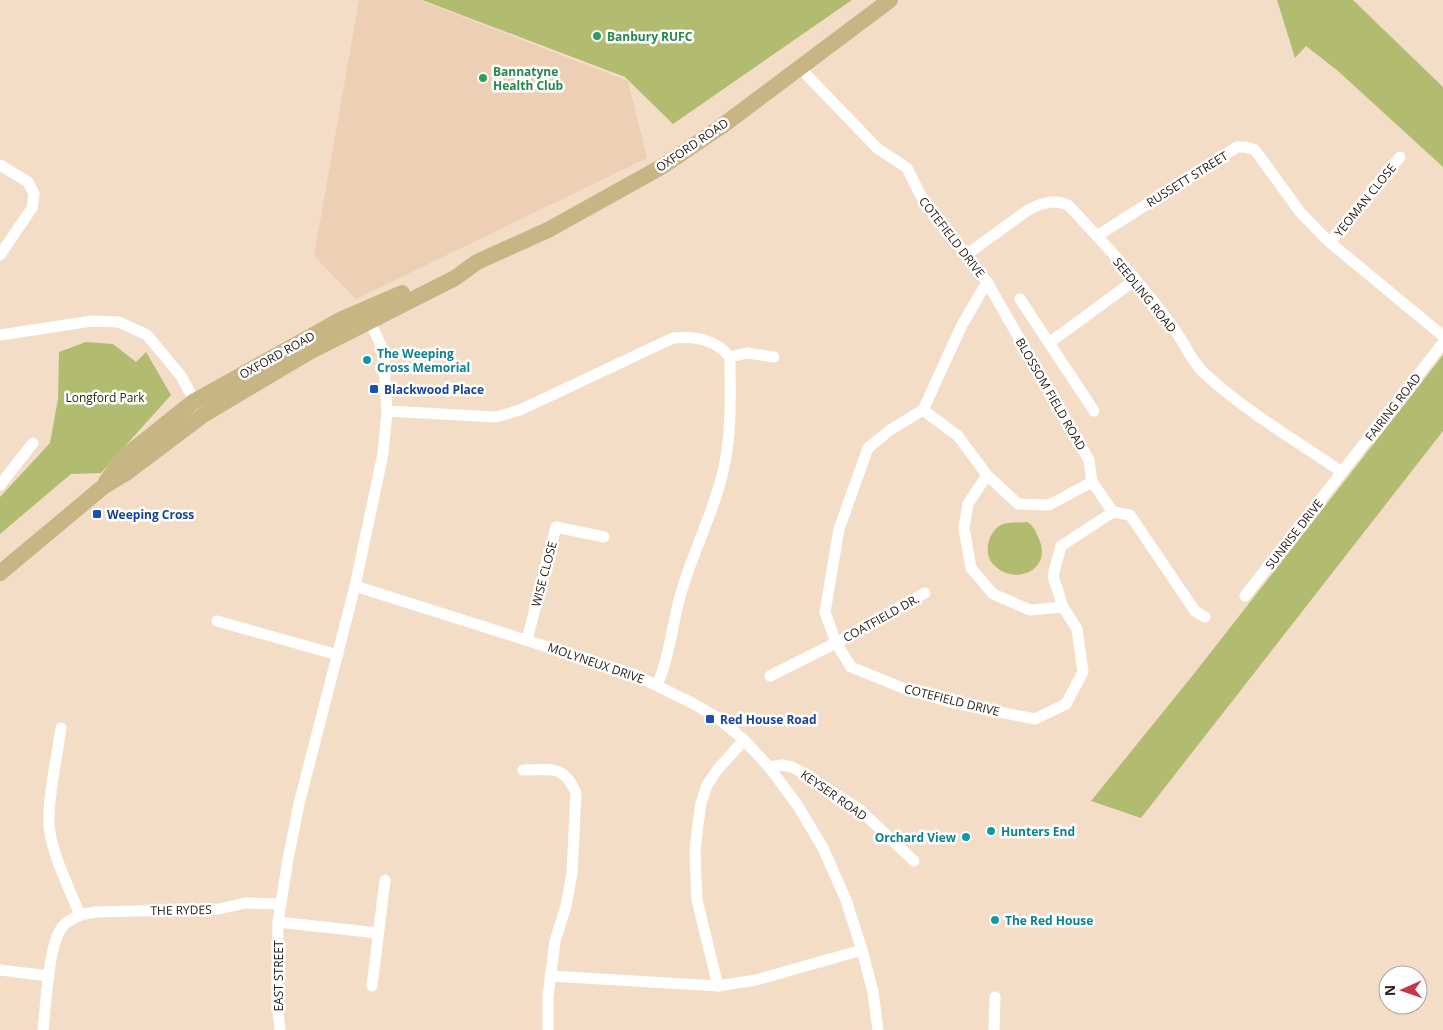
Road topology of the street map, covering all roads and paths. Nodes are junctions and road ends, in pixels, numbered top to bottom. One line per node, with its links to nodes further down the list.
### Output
1 (890, 0): 2 (main road, OXFORD ROAD)
2 (799, 68): 8 (street, COTEFIELD DRIVE); 12 (main road, OXFORD ROAD)
3 (1400, 157): 6 (street, YEOMAN CLOSE)
4 (0, 165): 7 (street)
5 (1097, 236): 6 (street, RUSSETT STREET); 8 (street, SEEDLING ROAD); 9 (street, SEEDLING ROAD)
6 (1330, 242): 14 (street, RUSSETT STREET)
7 (0, 255)
8 (966, 255): 10 (street, COTEFIELD DRIVE)
9 (1135, 280): 15 (street); 24 (street, SEEDLING ROAD)
10 (987, 282): 20 (street, COTEFIELD DRIVE); 26 (street, BLOSSOM FIELD ROAD)
11 (1020, 299): 15 (street)
12 (367, 315): 19 (main road, OXFORD ROAD); 21 (street)
13 (0, 335): 19 (street)
14 (1443, 336)
15 (1049, 343): 22 (street)
16 (1443, 343): 24 (street, FAIRING ROAD)
17 (730, 357): 18 (street); 21 (street); 41 (street)
18 (774, 357)
19 (199, 408): 30 (main road, OXFORD ROAD)
20 (924, 410): 25 (street); 38 (street, COTEFIELD DRIVE)
21 (387, 411): 31 (street)
22 (1094, 411)
23 (33, 443): 27 (street)
24 (1342, 472): 33 (street, SUNRISE DRIVE)
25 (986, 475): 26 (street); 34 (street)
26 (1092, 482): 28 (street, BLOSSOM FIELD ROAD)
27 (0, 485)
28 (1113, 512): 34 (street, COTEFIELD DRIVE); 35 (street)
29 (604, 537): 37 (street, WISE CLOSE)
30 (0, 573)
31 (355, 586): 37 (street, MOLYNEUX DRIVE); 39 (street)
32 (925, 593): 38 (street, COATFIELD DR.)
33 (1245, 596)
34 (1064, 607): 38 (street, COTEFIELD DRIVE)
35 (1205, 617)
36 (216, 621): 39 (street)
37 (526, 640): 41 (street, MOLYNEUX DRIVE)
38 (836, 643): 40 (street, COATFIELD DR.)
39 (338, 655): 48 (street)
40 (770, 676)
41 (657, 685): 43 (street, MOLYNEUX DRIVE)
42 (61, 728): 49 (street)
43 (744, 740): 44 (street, MOLYNEUX DRIVE); 57 (street)
44 (769, 767): 46 (street, KEYSER ROAD); 52 (street, MOLYNEUX DRIVE)
45 (524, 770): 55 (street)
46 (914, 861)
47 (385, 880): 51 (street)
48 (281, 904): 49 (street, THE RYDES); 50 (street)
49 (80, 915): 54 (street)
50 (278, 922): 51 (street); 60 (street, EAST STREET)
51 (378, 933): 56 (street)
52 (862, 950): 57 (street); 62 (street, MOLYNEUX DRIVE)
53 (0, 970): 54 (street)
54 (49, 976): 59 (street)
55 (550, 976): 57 (street); 61 (street)
56 (372, 986)
57 (718, 986)
58 (995, 997): 63 (street)
59 (43, 1030)
60 (280, 1030)
61 (548, 1030)
62 (878, 1030)
63 (994, 1030)

